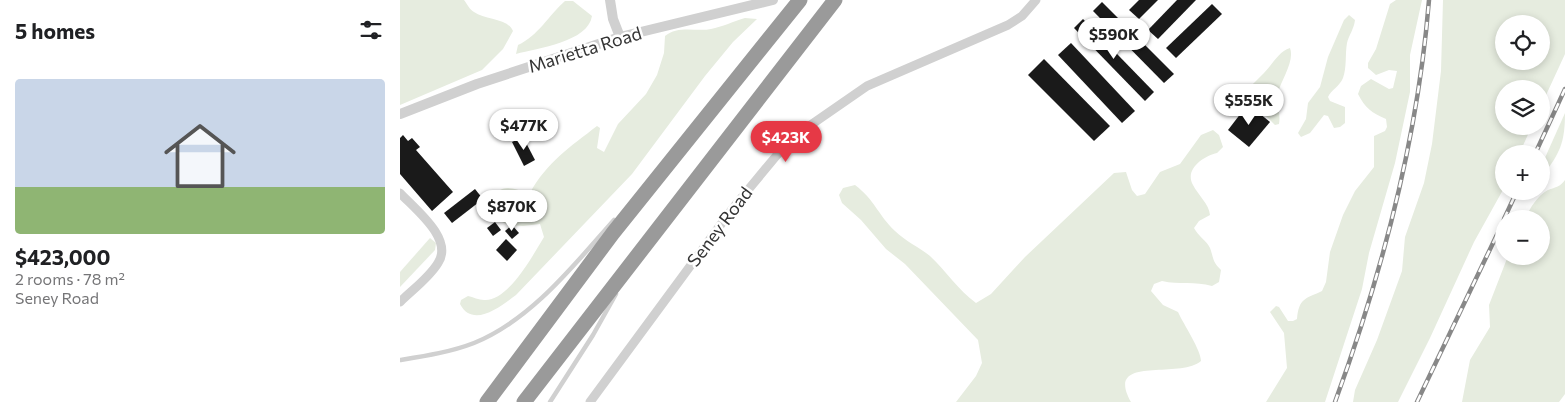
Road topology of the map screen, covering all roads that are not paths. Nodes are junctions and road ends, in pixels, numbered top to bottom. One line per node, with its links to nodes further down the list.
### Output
1 (610, 0): 6 (street)
2 (773, 0): 6 (street, Marietta Road)
3 (800, 0): 8 (highway)
4 (835, 0): 10 (highway)
5 (1036, 0): 16 (street, Seney Road)
6 (620, 37): 7 (street, Marietta Road)
7 (400, 114)
8 (709, 116): 12 (lane); 13 (highway)
9 (400, 193): 11 (street)
10 (634, 260): 14 (highway); 15 (lane)
11 (400, 302)
12 (400, 360)
13 (488, 402)
14 (524, 402)
15 (550, 402)
16 (590, 402)

